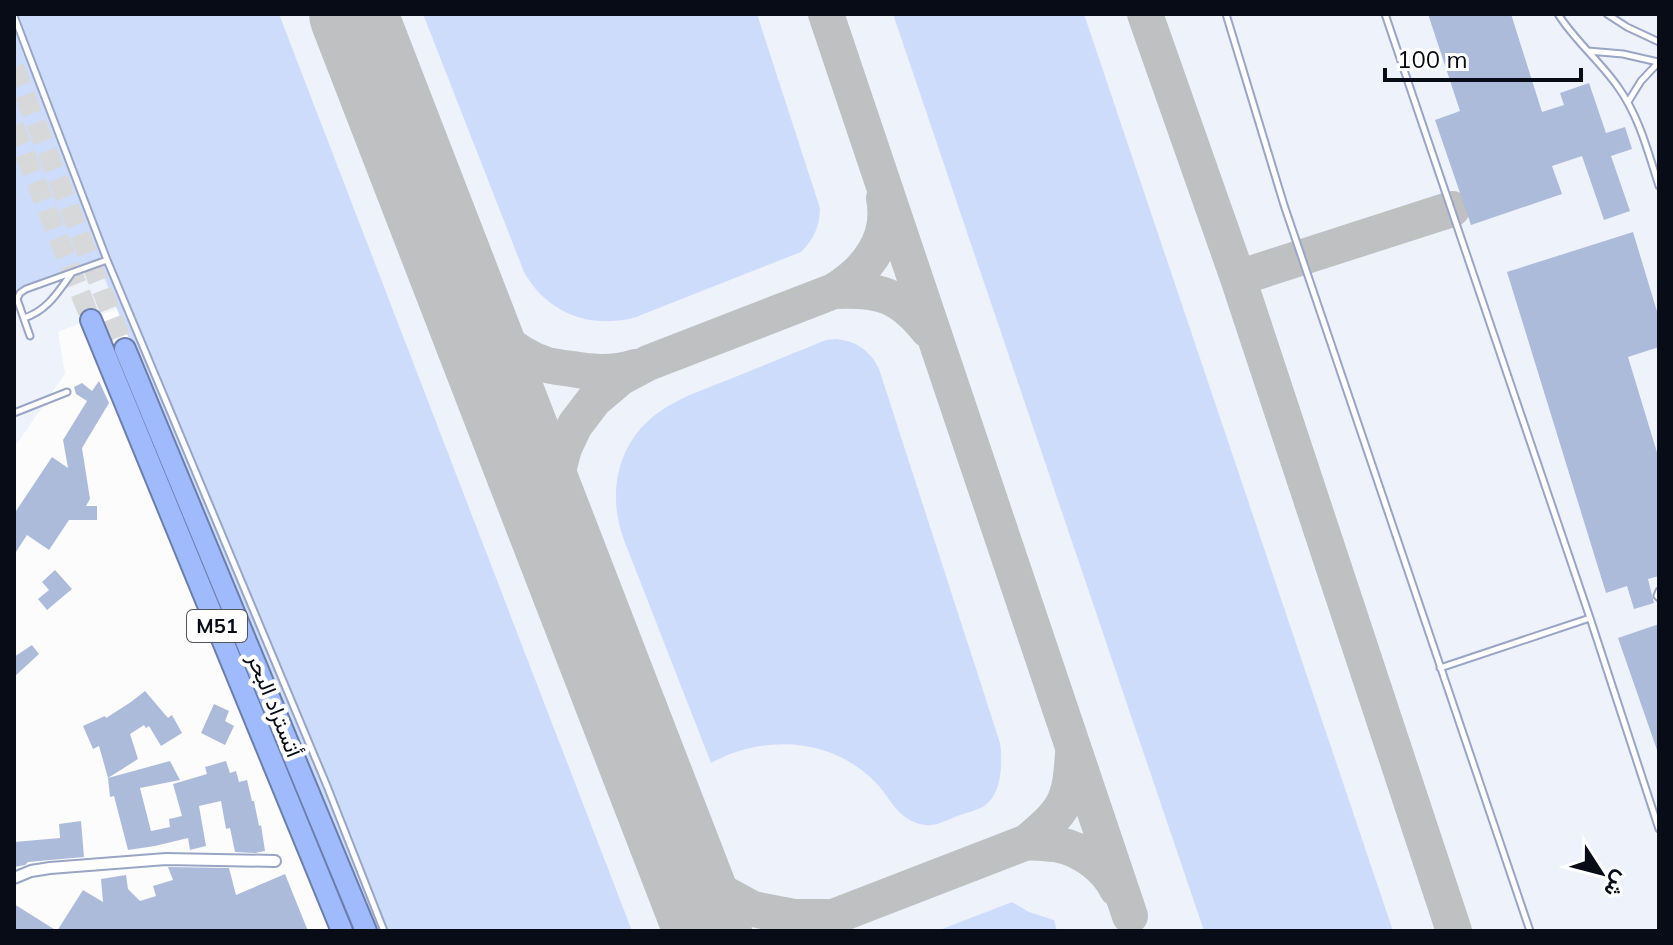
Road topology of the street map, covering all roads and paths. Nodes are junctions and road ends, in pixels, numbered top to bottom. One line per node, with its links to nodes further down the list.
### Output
1 (1226, 14): 21 (lane)
2 (1385, 14): 20 (lane)
3 (1558, 14): 7 (lane)
4 (1607, 14): 6 (lane)
5 (14, 16): 10 (lane)
6 (1659, 42)
7 (1587, 51): 8 (lane); 8 (lane)
8 (1628, 102): 9 (lane)
9 (1659, 186)
10 (107, 260): 11 (lane); 29 (lane)
11 (72, 273): 12 (lane); 12 (lane)
12 (24, 318): 14 (lane)
13 (91, 320): 27 (highway, أتستراد البحر / M51)
14 (30, 336)
15 (125, 349): 28 (highway, أتستراد البحر / M51)
16 (67, 392): 17 (lane)
17 (14, 413)
18 (1659, 591): 19 (lane)
19 (1659, 598)
20 (1590, 618): 21 (lane); 23 (lane)
21 (1440, 668): 30 (lane)
22 (1659, 802): 23 (lane)
23 (1651, 805): 24 (lane)
24 (1659, 829)
25 (275, 861): 26 (street)
26 (14, 878)
27 (342, 931)
28 (366, 931)
29 (384, 931)
30 (1530, 931)

